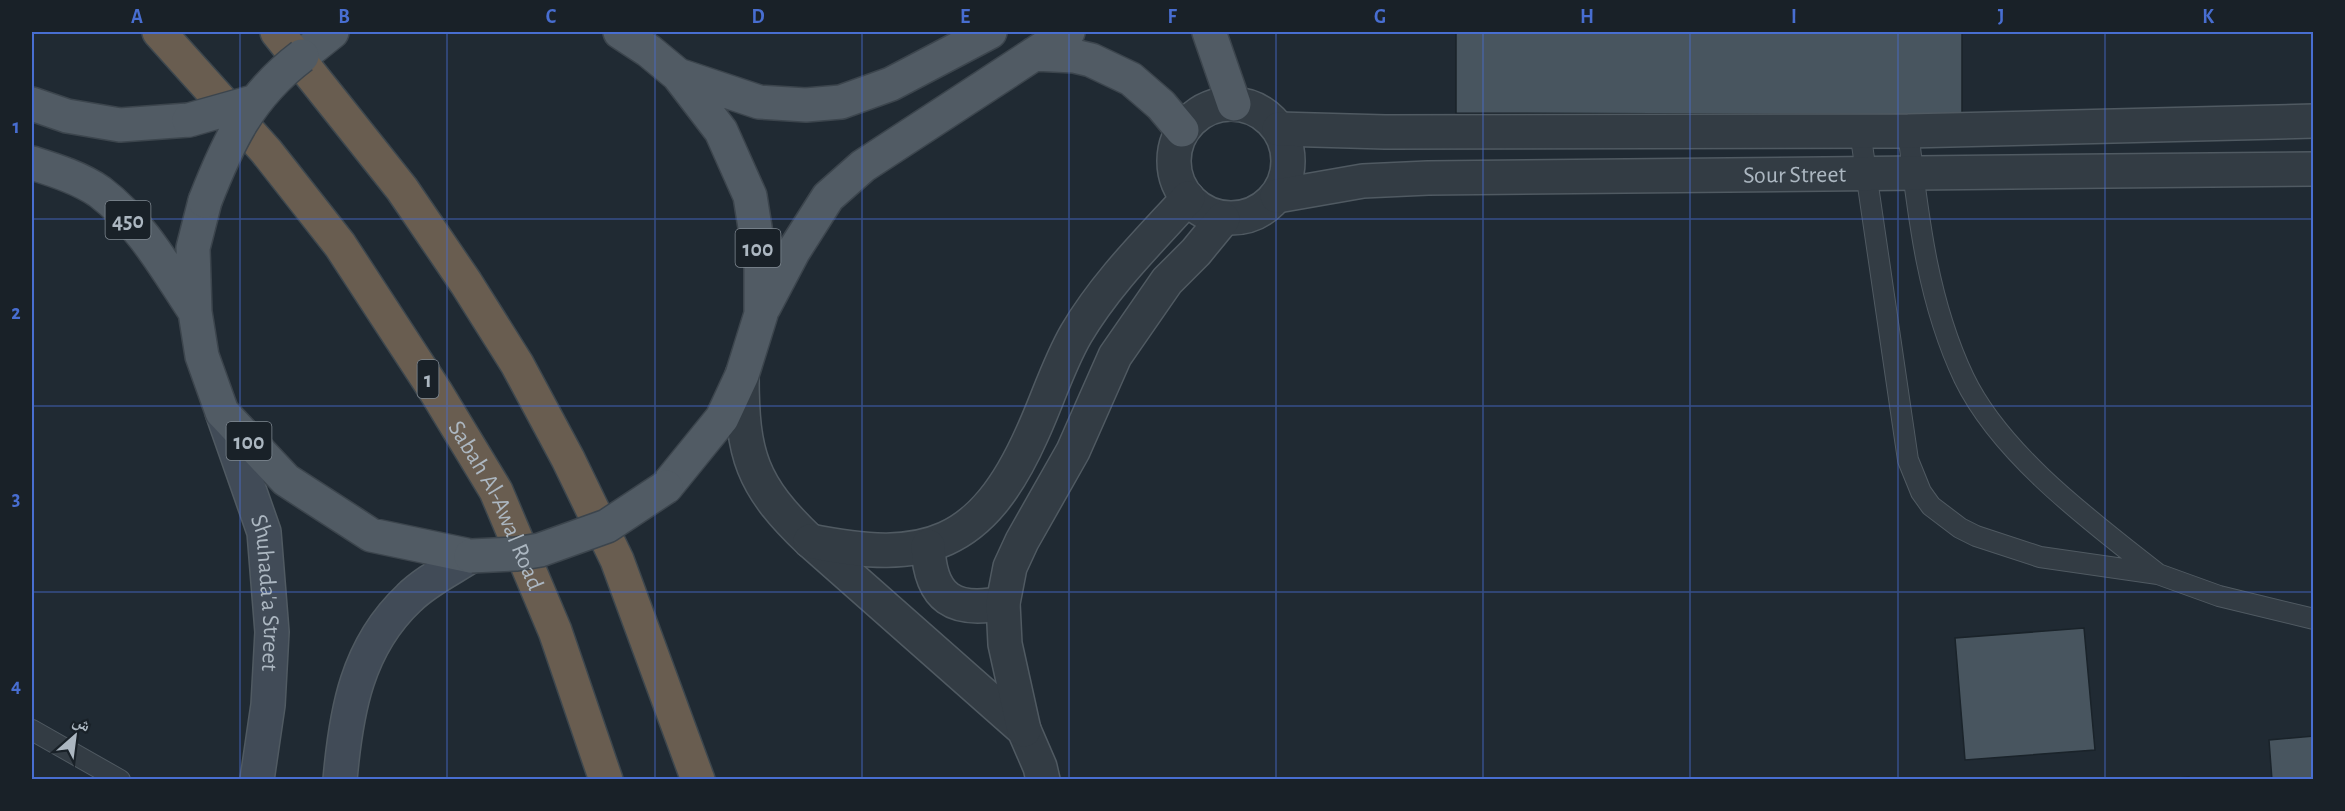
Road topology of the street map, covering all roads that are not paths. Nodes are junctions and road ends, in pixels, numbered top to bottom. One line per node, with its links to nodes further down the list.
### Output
1 (159, 32): 41 (highway, Sabah Al-Awal Road / 1)
2 (277, 32): 42 (highway)
3 (332, 32): 8 (main road, 100)
4 (620, 32): 10 (main road, 100)
5 (990, 32): 10 (main road, 100)
6 (1068, 32): 9 (main road, 100)
7 (1209, 32): 13 (main road)
8 (303, 44): 11 (main road, 100, bridge)
9 (1034, 54): 16 (main road); 27 (main road, 100)
10 (678, 75): 27 (main road, 100)
11 (253, 102): 12 (main road, bridge); 26 (main road, 100, bridge)
12 (32, 104)
13 (1234, 104): 15 (street); 16 (street)
14 (2313, 121): 18 (street, Sour Street)
15 (1279, 129): 17 (street, Sour Street); 23 (street)
16 (1182, 130): 24 (street)
17 (1860, 131): 18 (street, Sour Street); 21 (lane)
18 (1908, 131): 22 (lane)
19 (32, 163): 26 (main road, 450)
20 (2313, 169): 22 (street, Sour Street)
21 (1865, 174): 22 (street, Sour Street); 23 (street, Sour Street); 33 (lane)
22 (1913, 175): 33 (lane)
23 (1277, 196): 25 (street)
24 (1188, 198): 25 (street); 31 (street)
25 (1223, 219): 34 (street)
26 (195, 312): 29 (main road, 100)
27 (761, 314): 28 (main road, 100)
28 (742, 375): 30 (street); 32 (main road, 100, bridge)
29 (222, 412): 32 (main road, 100); 38 (main road, Shuhada'a Street)
30 (810, 541): 31 (street); 37 (street)
31 (928, 546): 34 (street)
32 (471, 556): 40 (main road)
33 (2158, 574): 35 (lane)
34 (1003, 603): 37 (street)
35 (2313, 619)
36 (32, 730): 39 (lane)
37 (1024, 730): 43 (street)
38 (256, 778)
39 (120, 780)
40 (340, 780)
41 (606, 780)
42 (698, 780)
43 (1043, 780)

